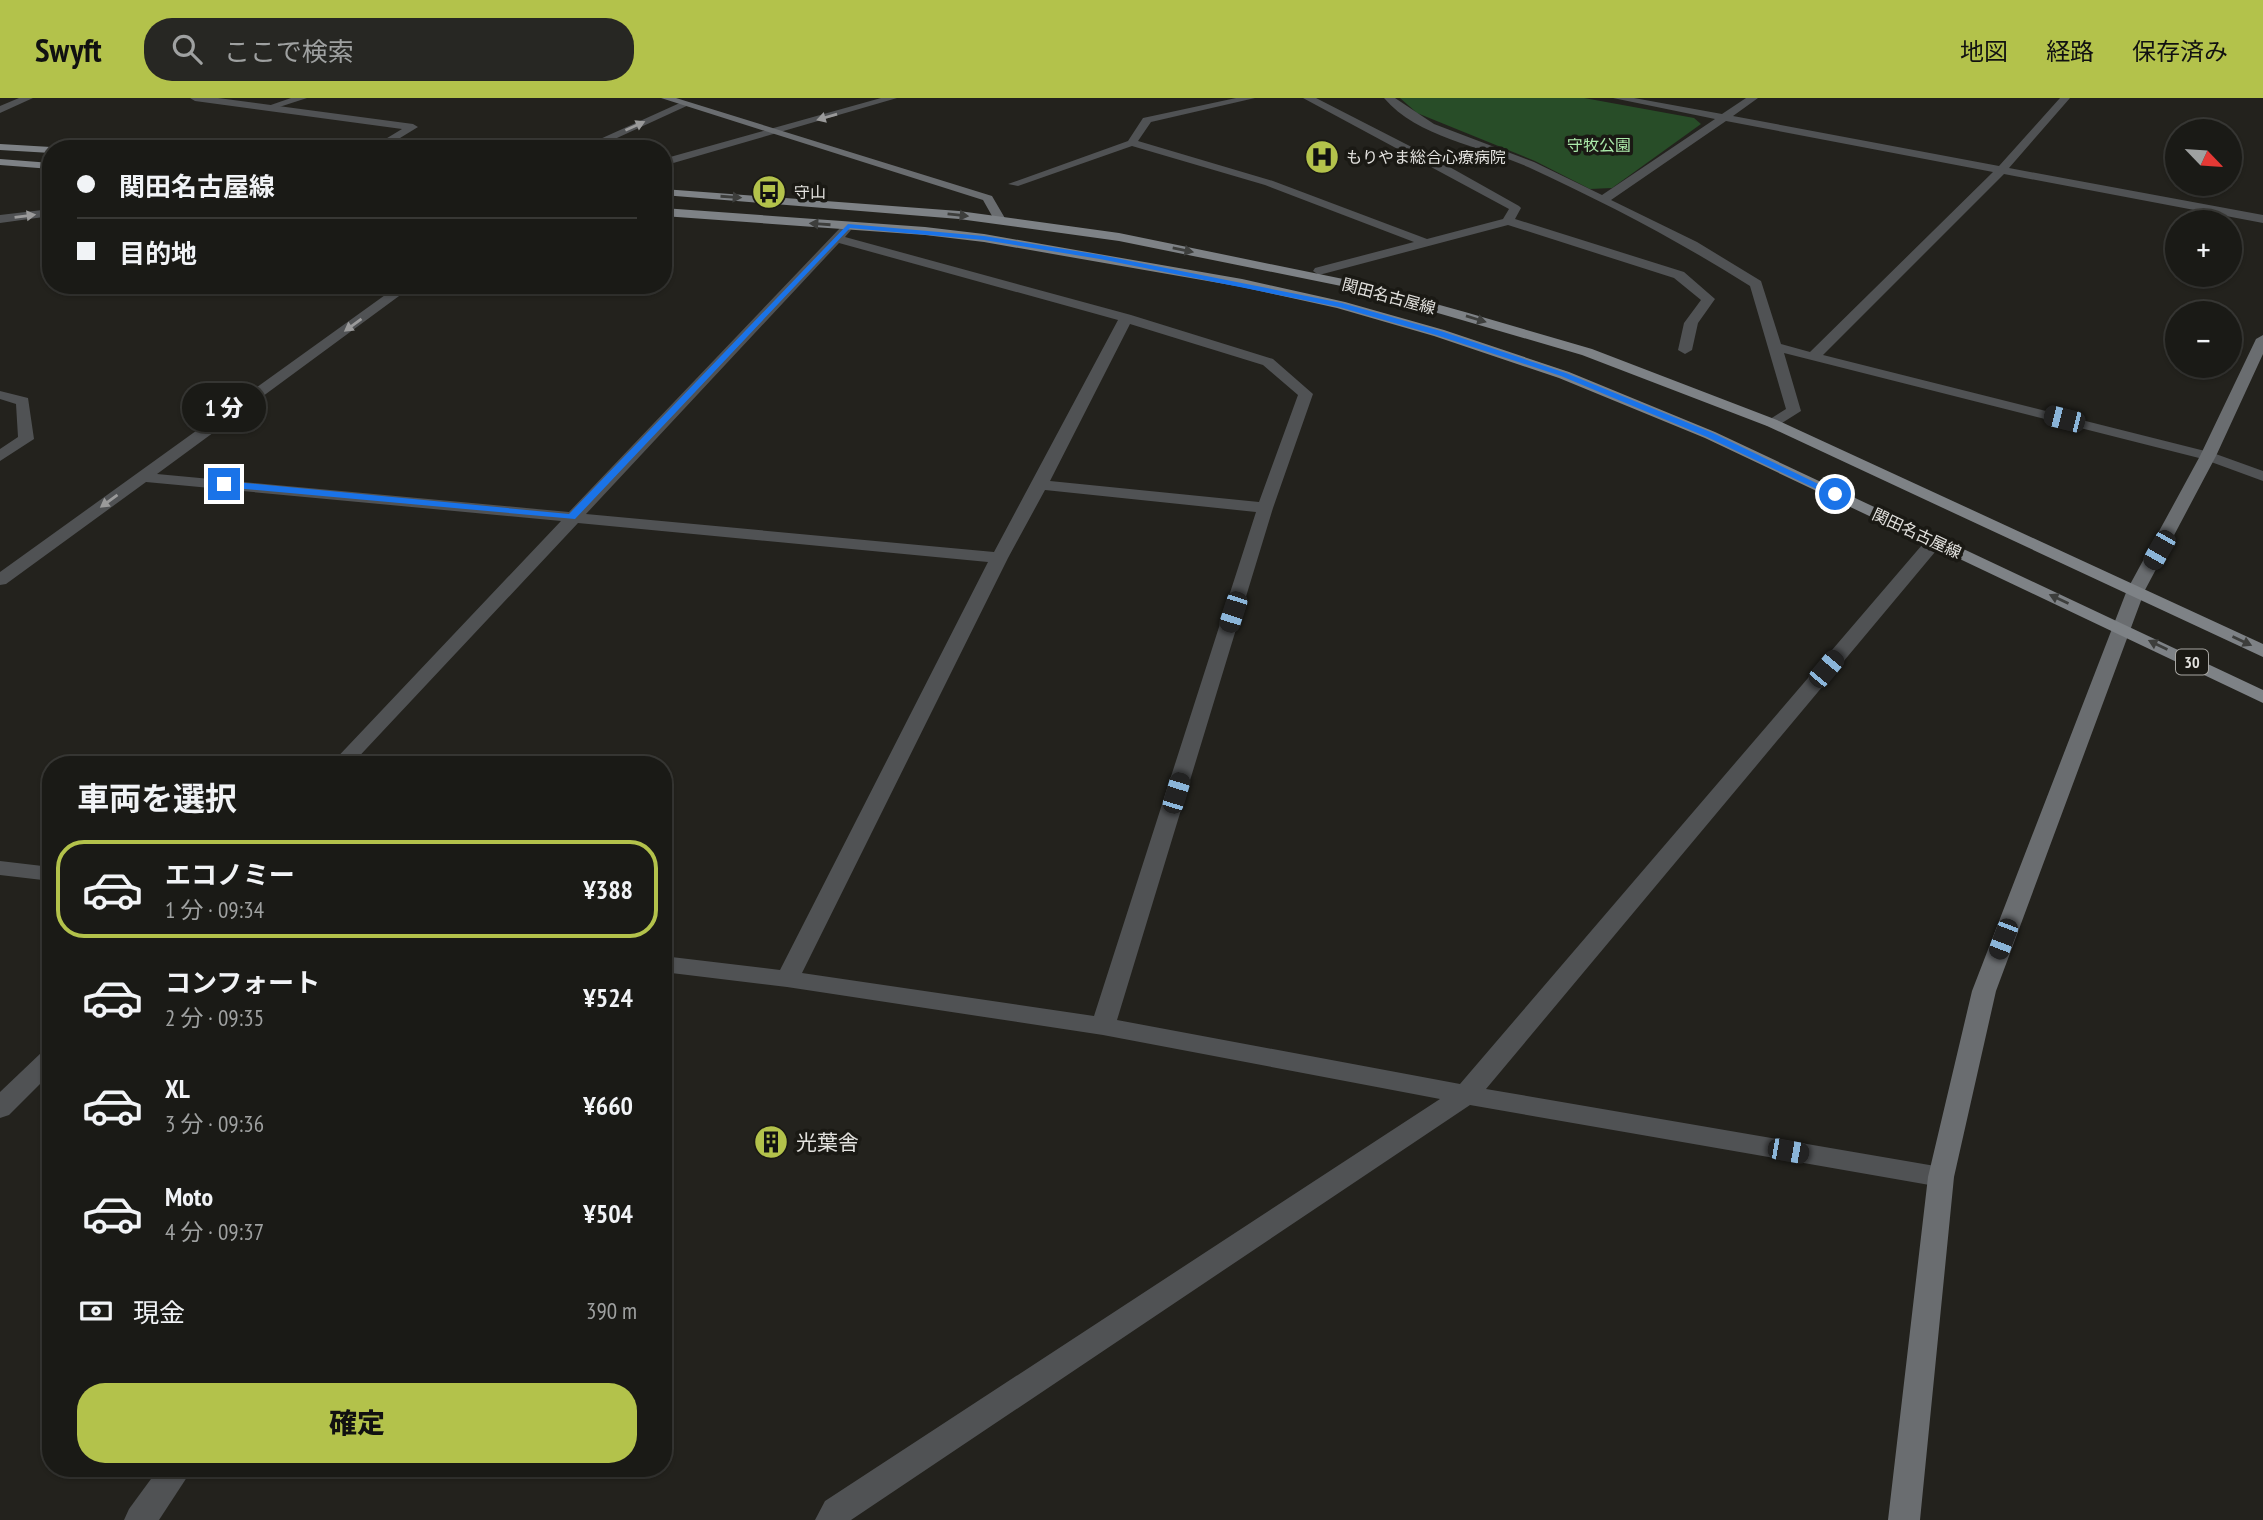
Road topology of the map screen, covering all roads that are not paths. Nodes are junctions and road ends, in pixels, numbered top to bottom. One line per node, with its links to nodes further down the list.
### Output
1 (28, 98): 14 (street)
2 (195, 98): 13 (street)
3 (302, 98): 13 (street)
4 (666, 98): 12 (street)
5 (892, 98): 16 (street, one-way to 16)
6 (1250, 98): 19 (street)
7 (1308, 98): 34 (street)
8 (1389, 98): 28 (street)
9 (1618, 98): 15 (street)
10 (1753, 98): 15 (street)
11 (2065, 98): 25 (street)
12 (686, 104): 16 (street); 18 (street, one-way to 12)
13 (270, 107): 17 (street)
14 (0, 110)
15 (1724, 118): 25 (street); 28 (street)
16 (777, 132): 22 (street); 33 (street)
17 (390, 140)
18 (604, 140)
19 (1132, 143): 26 (street); 36 (street)
20 (0, 147): 21 (main road)
21 (42, 149)
22 (672, 160)
23 (0, 162): 24 (main road)
24 (42, 165)
25 (2001, 170): 32 (street); 43 (street)
26 (1014, 184)
27 (672, 193): 33 (main road, 関田名古屋線 / 30, one-way to 33)
28 (1602, 201): 41 (street)
29 (42, 213): 31 (street, one-way to 29)
30 (672, 213): 35 (main road, 関田名古屋線 / 30, one-way to 30)
31 (0, 219)
32 (2263, 219)
33 (1000, 220): 45 (main road, 関田名古屋線 / 30, one-way to 45)
34 (1508, 221): 36 (street); 42 (street)
35 (843, 233): 39 (street); 52 (street); 53 (main road, 関田名古屋線 / 30)
36 (1427, 243): 37 (street)
37 (1319, 271)
38 (396, 294): 49 (street, one-way to 49)
39 (1126, 318): 50 (street); 51 (street)
40 (2263, 339): 47 (street)
41 (1775, 347): 43 (street); 45 (street)
42 (1685, 351)
43 (1814, 356): 47 (street)
44 (0, 395): 46 (street)
45 (1772, 423): 56 (main road, 関田名古屋線 / 30)
46 (0, 456)
47 (2208, 456): 48 (street); 56 (street)
48 (2263, 476)
49 (144, 477): 52 (street); 55 (street, one-way to 55)
50 (1040, 485): 51 (street); 54 (street)
51 (1265, 508): 65 (street)
52 (572, 517): 54 (street); 60 (street)
53 (1934, 542): 57 (main road, 関田名古屋線 / 30, one-way to 53); 67 (street)
54 (999, 558): 64 (street)
55 (0, 580)
56 (2136, 590): 57 (street); 58 (main road, 関田名古屋線 / 30, one-way to 58)
57 (2121, 628): 59 (main road, 関田名古屋線 / 30, one-way to 57); 69 (street)
58 (2263, 651)
59 (2263, 696)
60 (348, 756)
61 (0, 868): 62 (street)
62 (42, 873)
63 (672, 965): 64 (street)
64 (787, 979): 65 (street)
65 (1103, 1026): 67 (street)
66 (42, 1067): 68 (street)
67 (1466, 1095): 69 (street); 72 (street)
68 (0, 1108)
69 (1941, 1177): 73 (street)
70 (171, 1477): 71 (street)
71 (140, 1520)
72 (831, 1520)
73 (1904, 1520)

